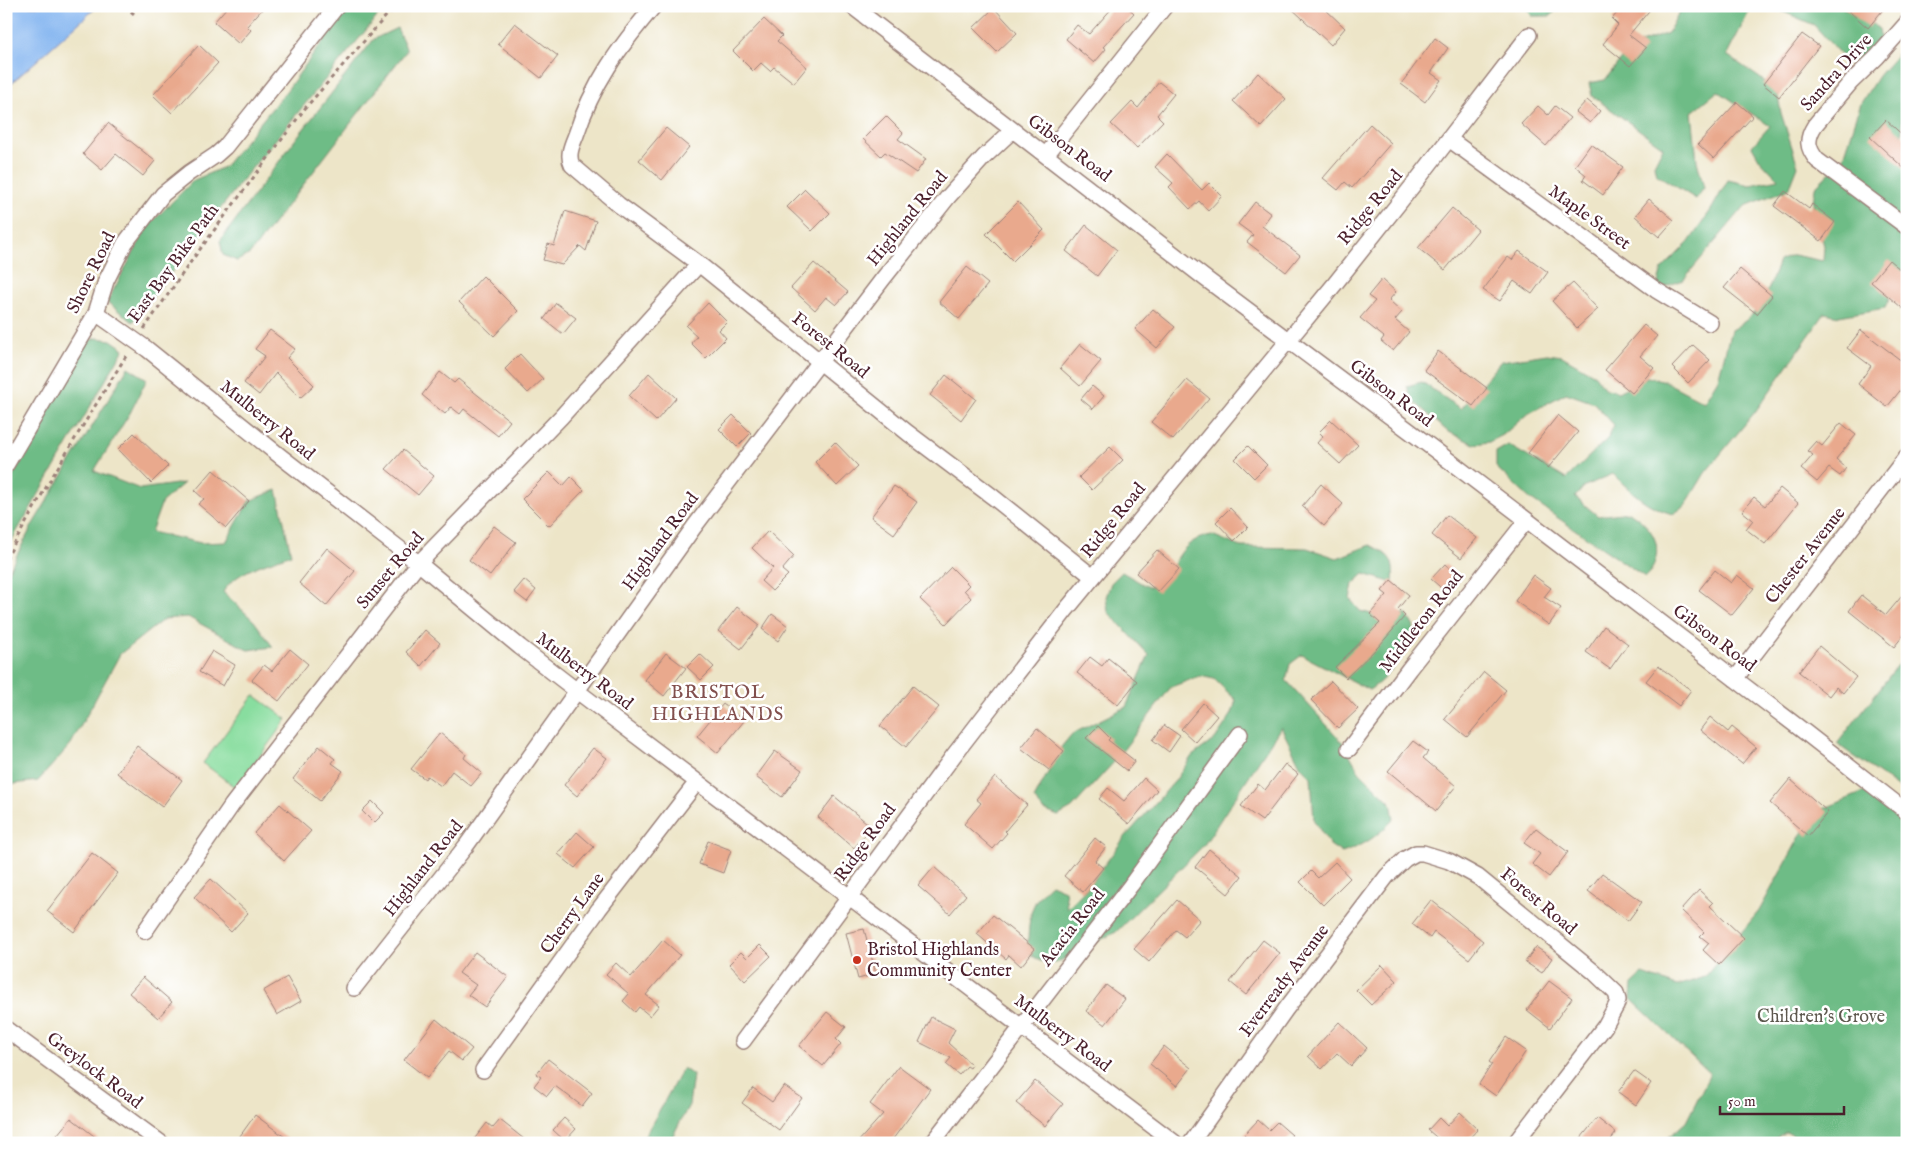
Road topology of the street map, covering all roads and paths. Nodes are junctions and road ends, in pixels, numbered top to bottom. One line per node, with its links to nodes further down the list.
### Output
1 (125, 6): 7 (path)
2 (337, 6): 15 (street, Shore Road)
3 (395, 6): 18 (path, East Bay Bike Path)
4 (654, 6): 14 (street, Forest Road)
5 (852, 6): 10 (street, Gibson Road)
6 (1165, 6): 12 (street)
7 (134, 14)
8 (1907, 23): 13 (street, Sandra Drive)
9 (1529, 35): 11 (street, Ridge Road)
10 (1013, 130): 12 (street, Gibson Road); 19 (street, Highland Road)
11 (1449, 138): 16 (street, Maple Street); 17 (street, Ridge Road)
12 (1046, 155): 17 (street, Gibson Road)
13 (1907, 227)
14 (699, 264): 19 (street, Forest Road); 24 (street, Sunset Road)
15 (96, 313): 18 (street, Mulberry Road); 21 (street, Shore Road)
16 (1710, 323)
17 (1288, 340): 22 (street, Gibson Road); 25 (street, Ridge Road)
18 (136, 342): 23 (path, East Bay Bike Path); 24 (street, Mulberry Road)
19 (820, 362): 25 (street, Forest Road); 27 (street, Highland Road)
20 (1907, 456): 26 (street, Chester Avenue)
21 (6, 465)
22 (1526, 520): 26 (street, Gibson Road); 29 (street, Middleton Road)
23 (6, 559)
24 (418, 564): 27 (street, Mulberry Road); 34 (street, Sunset Road)
25 (1093, 577): 33 (street, Ridge Road)
26 (1735, 678): 31 (street, Gibson Road)
27 (577, 691): 30 (street, Mulberry Road); 35 (street, Highland Road)
28 (1240, 734): 36 (street, Acacia Road)
29 (1349, 749)
30 (696, 782): 33 (street, Mulberry Road); 39 (street, Cherry Lane)
31 (1907, 812)
32 (1420, 853): 43 (street, Everready Avenue); 44 (street, Forest Road)
33 (850, 897): 36 (street, Mulberry Road); 38 (street, Ridge Road)
34 (145, 931)
35 (354, 988)
36 (1020, 1027): 41 (street, Acacia Road); 42 (street, Mulberry Road)
37 (6, 1029): 40 (street, Greylock Road)
38 (743, 1042)
39 (483, 1070)
40 (161, 1143)
41 (932, 1143)
42 (1175, 1143)
43 (1190, 1143)
44 (1515, 1143)

